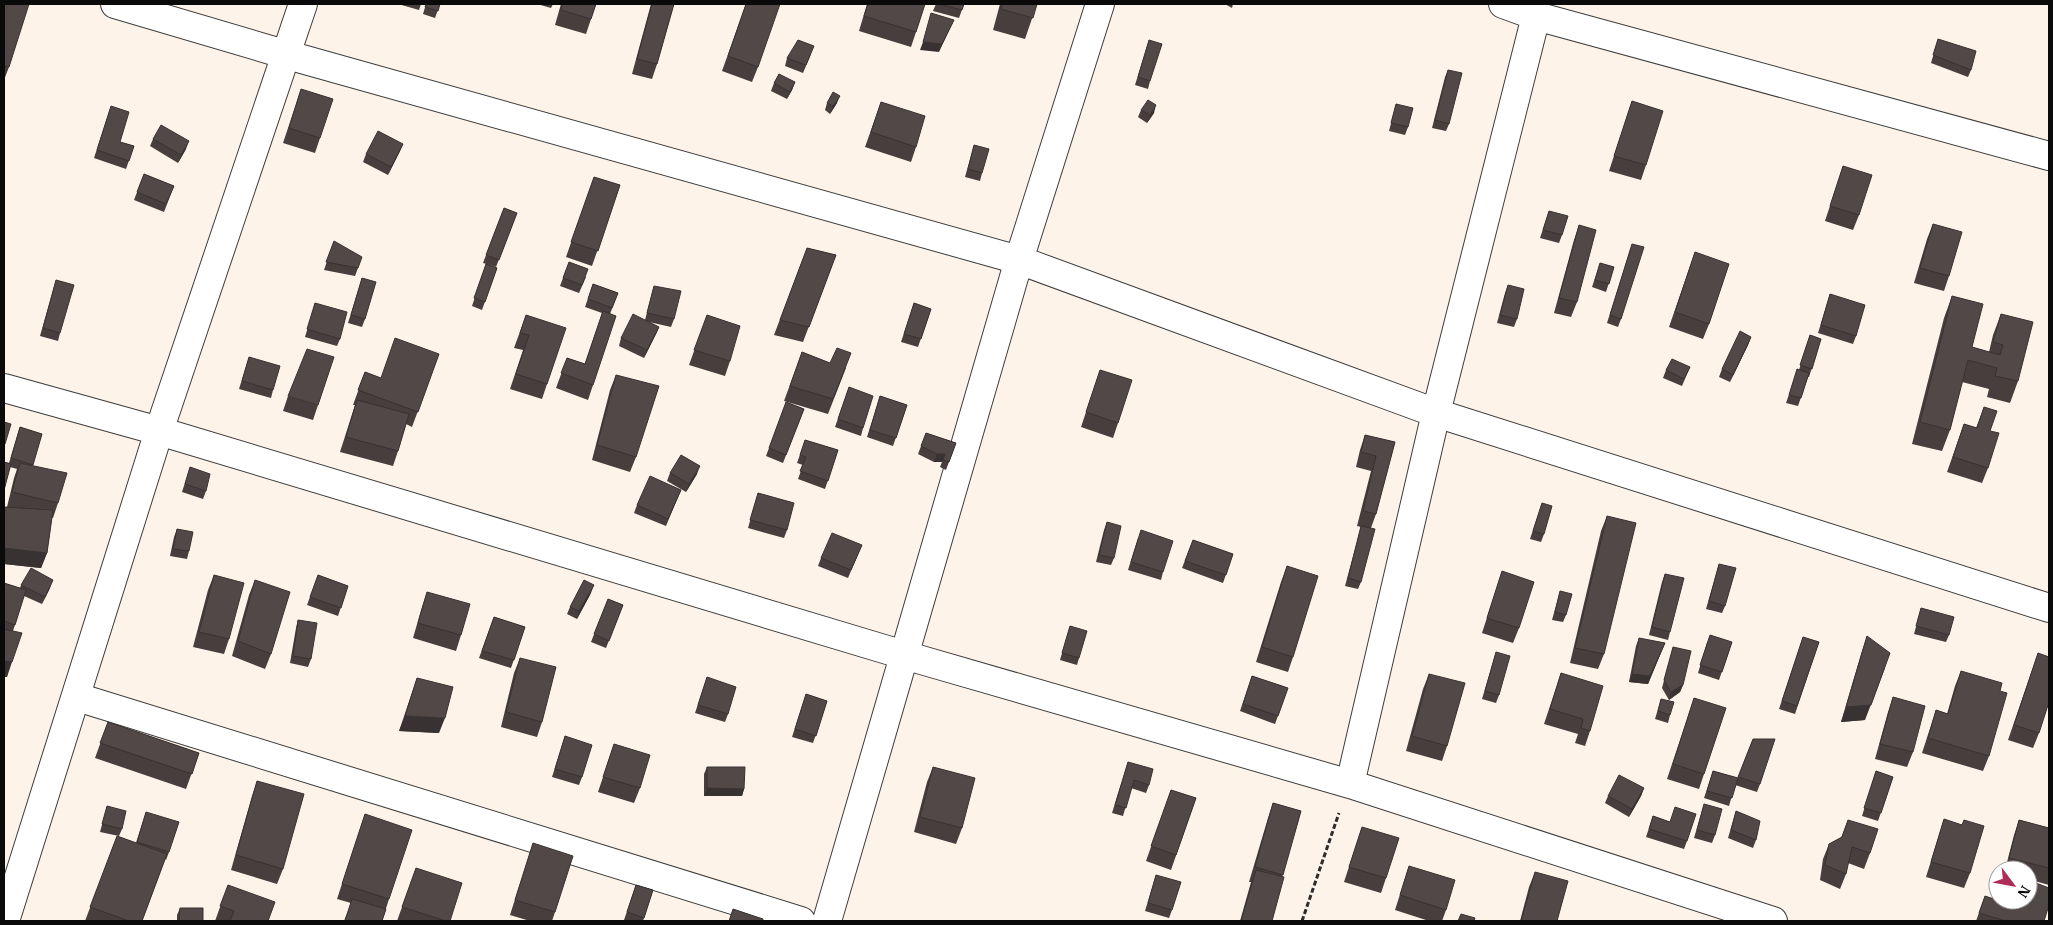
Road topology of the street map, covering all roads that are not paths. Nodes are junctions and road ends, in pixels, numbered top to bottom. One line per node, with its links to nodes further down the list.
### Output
1 (115, 4): 6 (street)
2 (303, 4): 6 (street)
3 (1100, 4): 8 (street)
4 (1504, 4): 5 (street)
5 (1536, 16): 7 (street); 10 (street)
6 (284, 54): 8 (street); 11 (street)
7 (2049, 156)
8 (1019, 260): 10 (street); 13 (street)
9 (4, 388): 11 (street)
10 (1436, 413): 12 (street); 15 (street)
11 (160, 431): 13 (street); 14 (street)
12 (2049, 608)
13 (904, 655): 15 (street); 18 (street)
14 (77, 696): 16 (street); 17 (street)
15 (1350, 784): 19 (street)
16 (5, 921)
17 (801, 921)
18 (828, 921)
19 (1772, 921)

